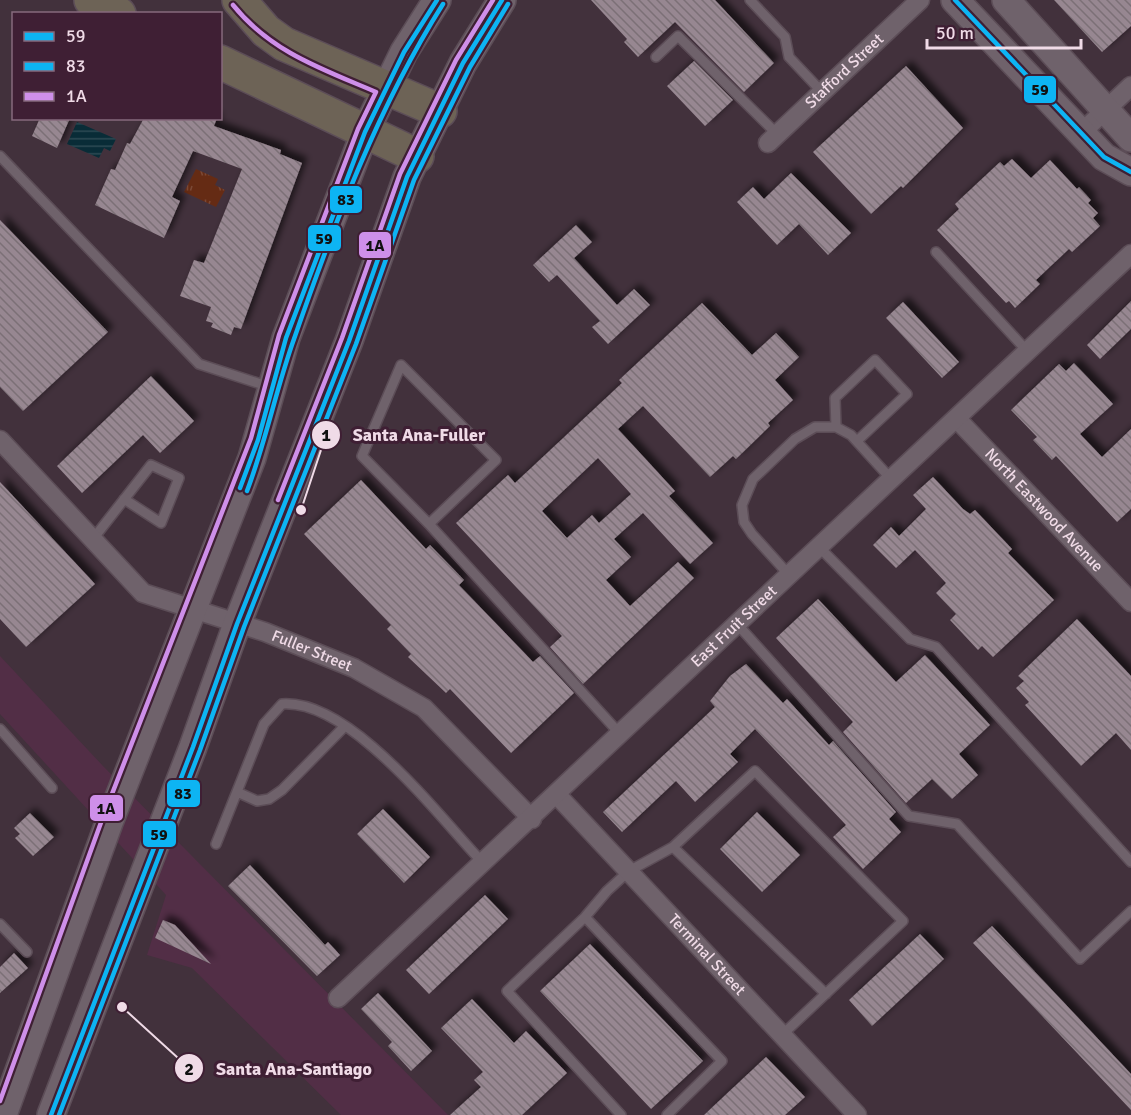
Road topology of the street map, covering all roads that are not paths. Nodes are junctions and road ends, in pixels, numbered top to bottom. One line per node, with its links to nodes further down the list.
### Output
1 (91, 0): 9 (highway)
2 (239, 0): 13 (highway)
3 (437, 0): 13 (main road)
4 (502, 0): 16 (main road)
5 (750, 0): 14 (lane)
6 (920, 0): 14 (street, Stafford Street)
7 (955, 0): 18 (main road)
8 (1006, 0): 15 (main road)
9 (115, 12)
10 (656, 57): 19 (lane)
11 (222, 63): 17 (highway)
12 (1131, 86): 15 (street)
13 (386, 87): 16 (highway); 17 (main road)
14 (822, 92): 19 (street, Stafford Street)
15 (1106, 109): 18 (street); 20 (main road)
16 (440, 111): 22 (main road)
17 (364, 132): 22 (highway); 27 (main road)
18 (1081, 133): 23 (main road)
19 (772, 138)
20 (1131, 138)
21 (0, 156): 27 (lane)
22 (417, 156): 40 (main road)
23 (1131, 172)
24 (936, 252): 26 (lane)
25 (1131, 254): 26 (street, East Fruit Street)
26 (1028, 352): 28 (street, East Fruit Street)
27 (272, 388): 39 (main road)
28 (957, 419): 32 (street, East Fruit Street); 38 (street, North Eastwood Avenue)
29 (836, 427): 31 (lane); 31 (lane); 37 (lane)
30 (0, 440): 35 (street, Fuller Street)
31 (857, 441): 32 (lane)
32 (892, 480): 36 (street, East Fruit Street)
33 (124, 499): 33 (lane); 35 (lane)
34 (429, 524): 34 (lane); 44 (lane)
35 (93, 539): 39 (street, Fuller Street)
36 (820, 548): 37 (street, East Fruit Street); 51 (lane)
37 (790, 576): 41 (street, East Fruit Street)
38 (1131, 602)
39 (194, 611): 40 (street, Fuller Street); 61 (main road)
40 (237, 624): 48 (street, Fuller Street); 63 (main road)
41 (738, 625): 44 (street, East Fruit Street); 54 (lane)
42 (345, 726): 46 (lane); 46 (lane); 52 (lane)
43 (0, 729): 45 (lane)
44 (621, 735): 47 (street, East Fruit Street)
45 (52, 788)
46 (237, 792): 49 (lane)
47 (557, 795): 48 (street, East Fruit Street); 53 (street, Terminal Street)
48 (532, 819): 52 (street, East Fruit Street)
49 (216, 844)
50 (674, 847): 53 (lane); 58 (lane); 58 (lane)
51 (1131, 862)
52 (483, 863): 59 (street, East Fruit Street)
53 (629, 871): 55 (lane); 60 (street, Terminal Street)
54 (1131, 911)
55 (585, 917): 64 (lane); 65 (lane)
56 (0, 924): 57 (lane)
57 (27, 952)
58 (826, 994): 60 (lane)
59 (338, 998)
60 (783, 1035): 66 (street, Terminal Street)
61 (8, 1084): 62 (main road)
62 (3, 1115)
63 (51, 1115)
64 (621, 1115)
65 (667, 1115)
66 (857, 1115)

